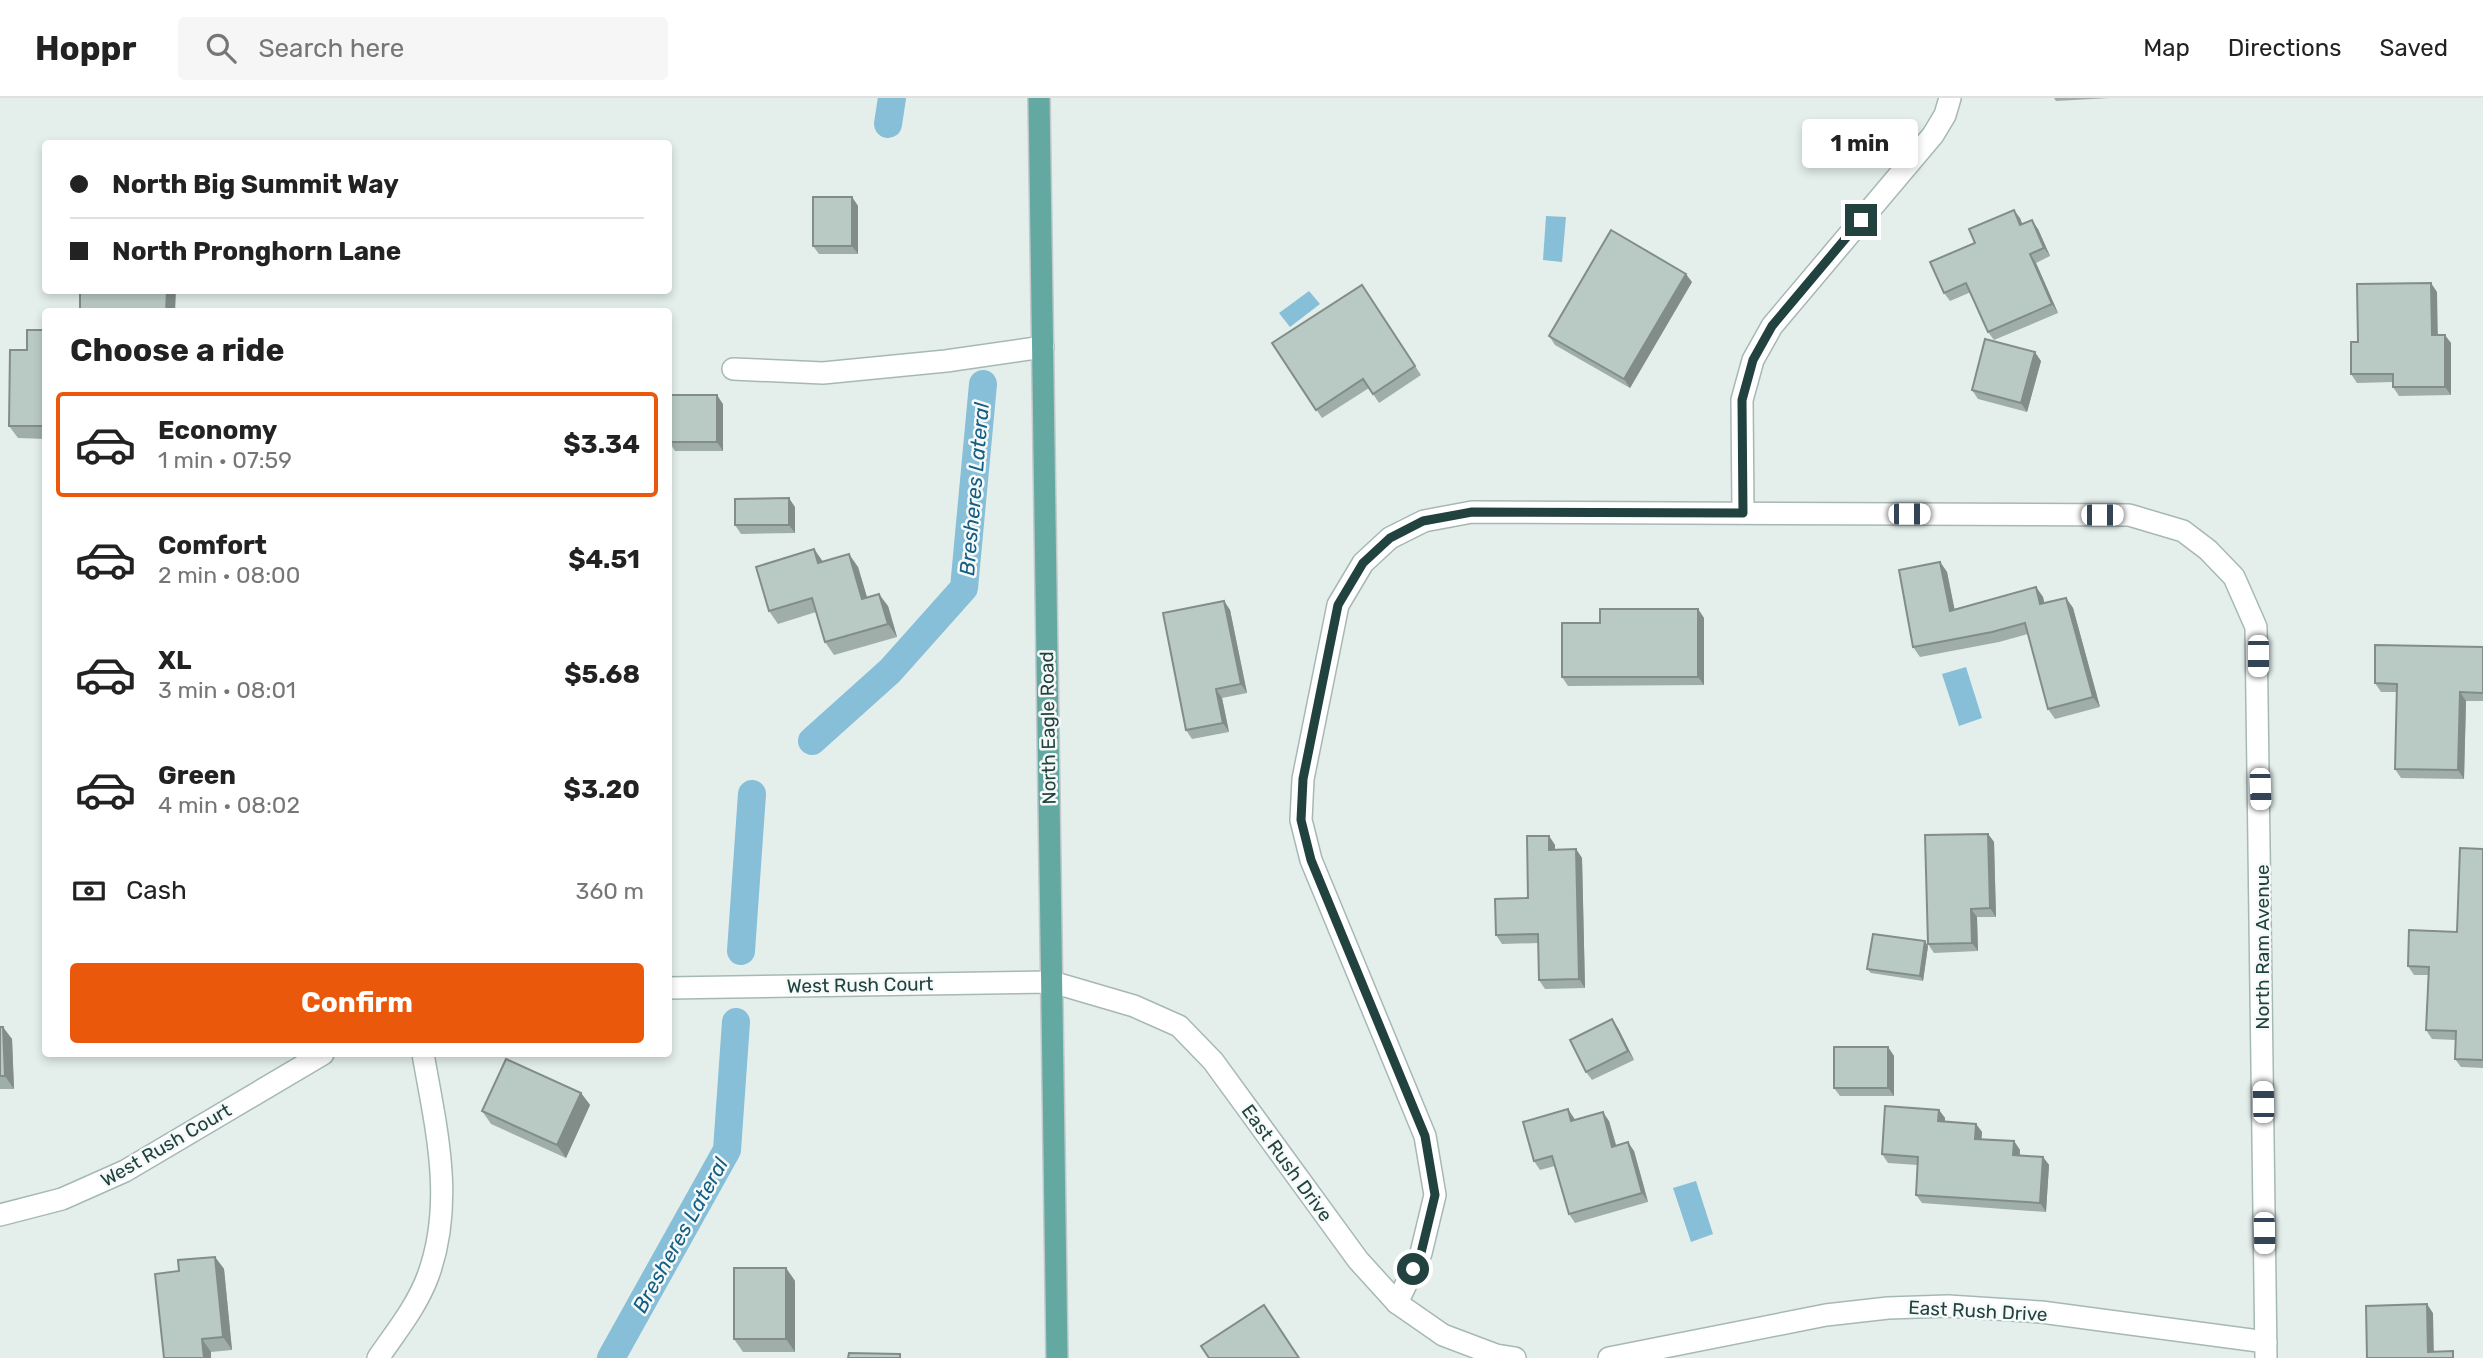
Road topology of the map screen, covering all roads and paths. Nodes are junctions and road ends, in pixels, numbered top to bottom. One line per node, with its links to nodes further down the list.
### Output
1 (1039, 98): 3 (main road, North Eagle Road)
2 (1950, 98): 5 (street)
3 (1043, 348): 4 (street); 6 (main road, North Eagle Road)
4 (733, 369)
5 (1743, 513): 11 (street, North Ram Avenue); 12 (street, North Ram Avenue)
6 (1052, 982): 7 (street, West Rush Court); 11 (street, East Rush Drive); 14 (main road, North Eagle Road)
7 (672, 988)
8 (318, 1057): 10 (street, West Rush Court)
9 (424, 1057): 13 (street)
10 (0, 1215)
11 (1397, 1303): 15 (street, East Rush Drive)
12 (2266, 1350): 16 (street, East Rush Drive)
13 (378, 1358)
14 (1058, 1358)
15 (1515, 1358)
16 (1609, 1358)

